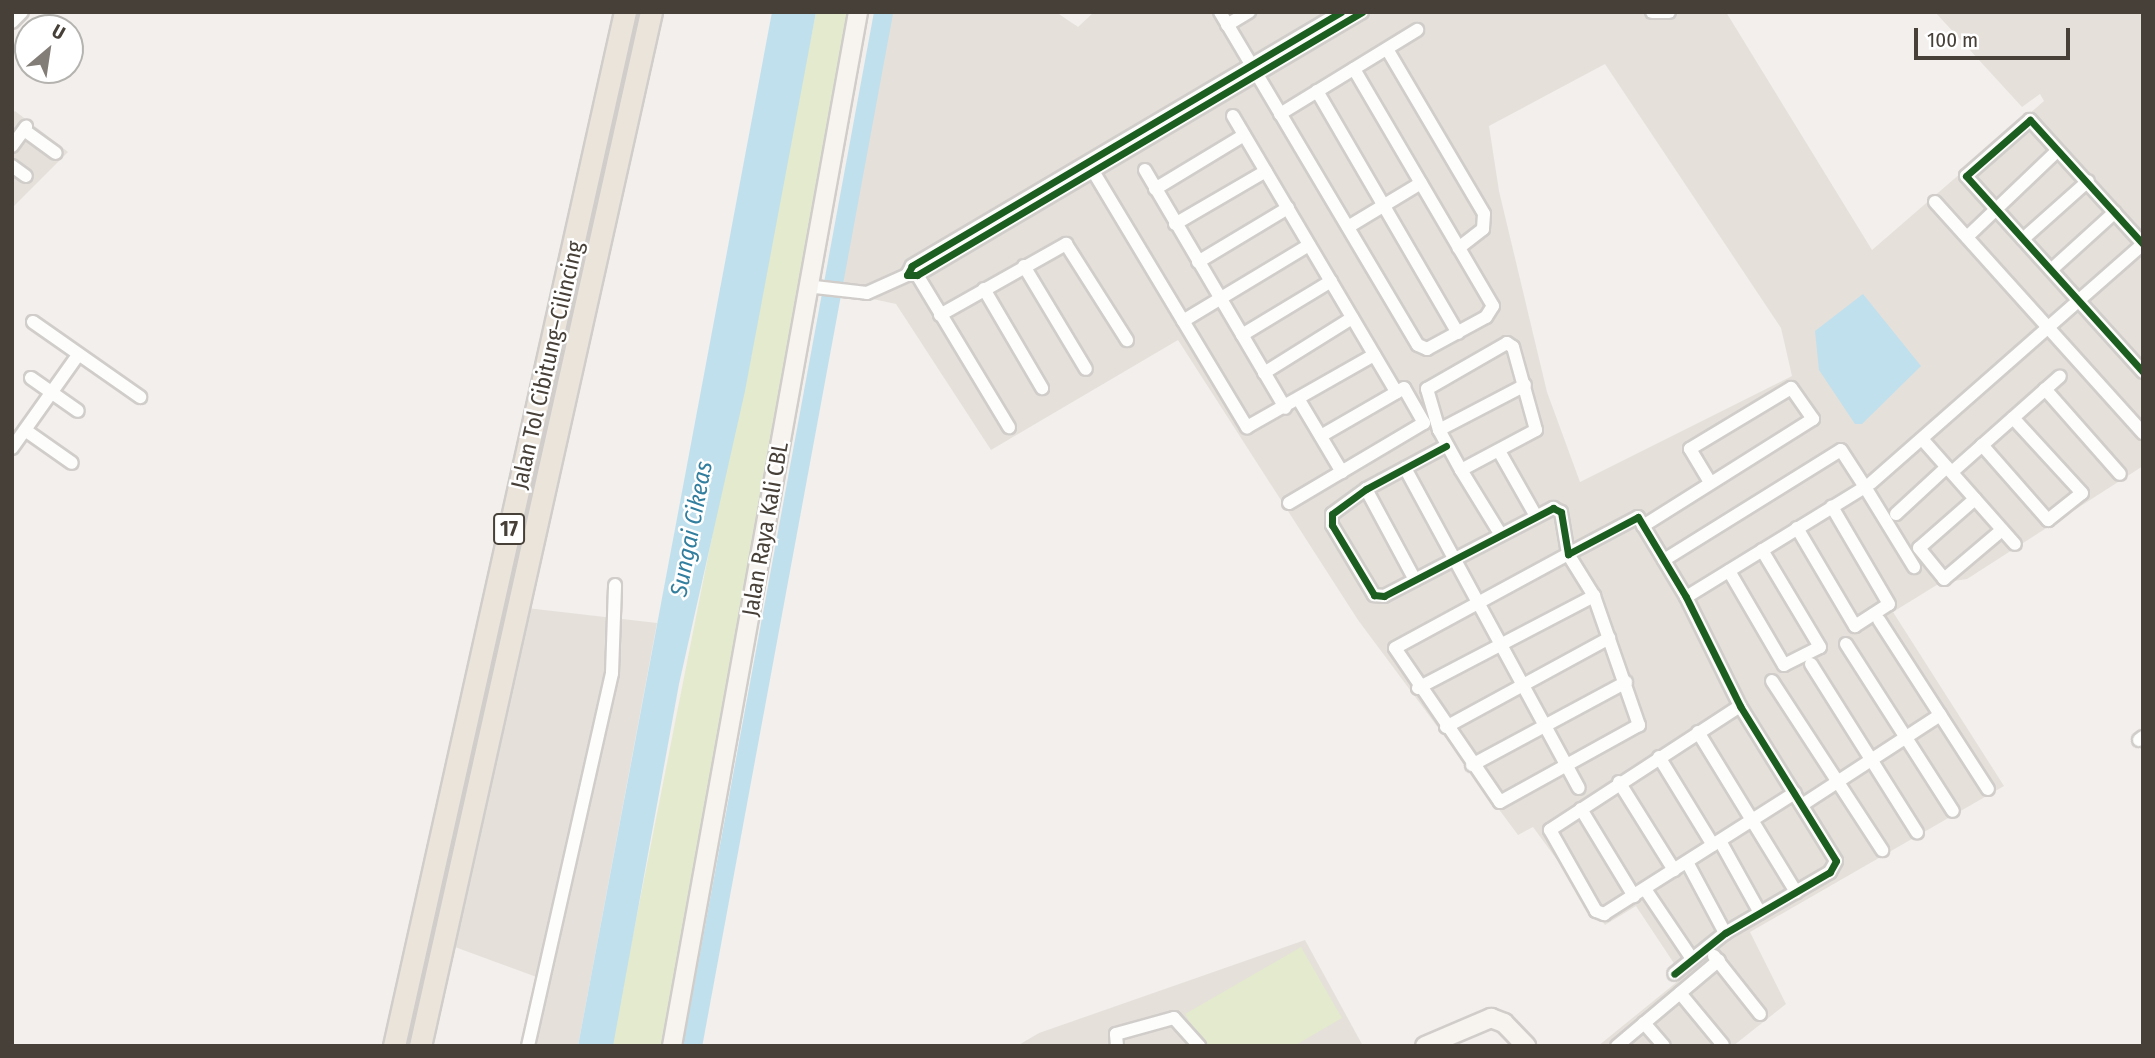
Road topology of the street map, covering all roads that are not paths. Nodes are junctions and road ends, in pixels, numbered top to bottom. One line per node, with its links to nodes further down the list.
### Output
1 (22, 12): 11 (street)
2 (625, 12): 162 (highway, Jalan Tol Cibitung–Cilincing / 17)
3 (651, 12): 163 (highway, Jalan Tol Cibitung–Cilincing / 17)
4 (858, 12): 49 (main road, Jalan Raya Kali CBL)
5 (1220, 12): 12 (street)
6 (1249, 12): 12 (street)
7 (1340, 12): 16 (street)
8 (1362, 12): 16 (street)
9 (1652, 12): 10 (street)
10 (1669, 12)
11 (12, 23)
12 (1227, 25): 16 (street)
13 (1417, 30): 14 (street)
14 (1387, 49): 15 (street); 43 (street)
15 (1354, 69): 17 (street); 30 (street)
16 (1254, 70): 18 (street); 25 (street)
17 (1317, 91): 18 (street); 33 (street)
18 (1280, 114): 38 (street)
19 (1233, 116): 20 (street)
20 (1244, 135): 27 (street); 31 (street)
21 (12, 146): 23 (street)
22 (2057, 151): 29 (street); 35 (street); 35 (street)
23 (56, 153)
24 (12, 166): 28 (street)
25 (1091, 167): 47 (street); 55 (street)
26 (1145, 170): 31 (street)
27 (1266, 171): 34 (street); 37 (street)
28 (26, 176)
29 (2088, 181): 36 (street); 40 (street)
30 (1421, 183): 33 (street); 43 (street)
31 (1155, 189): 37 (street)
32 (1935, 202): 39 (street)
33 (1387, 205): 38 (street); 58 (street)
34 (1288, 208): 42 (street); 44 (street)
35 (1996, 209): 39 (street); 40 (street)
36 (2115, 212): 41 (street); 46 (street)
37 (1175, 224): 44 (street)
38 (1348, 227): 58 (street)
39 (1967, 237): 57 (street)
40 (2023, 239): 46 (street)
41 (2141, 240): 52 (street)
42 (1309, 245): 48 (street); 51 (street)
43 (1459, 248): 58 (street)
44 (1198, 262): 51 (street)
45 (1024, 266): 50 (street); 60 (street); 63 (street)
46 (2051, 270): 52 (street)
47 (912, 272): 49 (street); 53 (street)
48 (1331, 281): 54 (street); 59 (street)
49 (806, 286): 165 (main road, Jalan Raya Kali CBL)
50 (984, 289): 53 (street); 69 (street)
51 (1220, 299): 55 (street); 59 (street)
52 (2078, 301): 57 (street); 64 (street)
53 (940, 315): 78 (street)
54 (1352, 318): 62 (street); 65 (street)
55 (1183, 321): 75 (street)
56 (33, 322): 61 (street)
57 (2048, 327): 81 (street); 83 (street)
58 (1458, 333)
59 (1242, 335): 65 (street)
60 (1126, 340)
61 (78, 355): 72 (street); 73 (street)
62 (1374, 355): 71 (street); 74 (street)
63 (1086, 369)
64 (2143, 372)
65 (1264, 373): 75 (street)
66 (2060, 376): 70 (street)
67 (31, 378): 72 (street)
68 (1525, 385): 80 (street); 80 (street); 87 (street)
69 (1042, 388)
70 (2045, 389): 77 (street); 93 (street)
71 (1396, 392): 82 (street); 92 (street)
72 (52, 393): 76 (street); 79 (street)
73 (139, 397)
74 (1299, 400): 75 (street); 82 (street)
75 (1285, 408)
76 (78, 411)
77 (2012, 418): 85 (street); 85 (street)
78 (1009, 427)
79 (25, 430): 86 (street); 88 (street)
80 (1439, 430): 84 (street)
81 (2143, 433)
82 (1321, 436): 92 (street)
83 (1922, 439): 91 (street); 95 (street)
84 (1446, 446): 89 (street); 90 (street)
85 (1982, 446): 91 (street)
86 (12, 448)
87 (1499, 450): 90 (street); 101 (street)
88 (72, 463)
89 (1405, 468): 96 (street); 109 (street)
90 (1461, 470): 105 (street)
91 (1949, 470): 97 (street); 100 (street)
92 (1342, 472): 98 (street)
93 (2120, 474)
94 (1710, 482): 94 (street); 102 (street)
95 (1868, 485): 99 (street); 110 (street); 111 (street)
96 (1366, 489): 113 (street); 113 (street)
97 (1975, 499): 104 (street); 104 (street)
98 (1289, 503)
99 (1832, 507): 103 (street); 103 (street)
100 (1896, 514)
101 (1536, 516): 105 (street); 108 (street)
102 (1643, 526): 108 (street); 110 (street)
103 (1797, 528): 107 (street)
104 (2002, 530): 106 (street)
105 (1501, 535): 109 (street)
106 (2015, 544)
107 (1762, 550): 112 (street); 112 (street)
108 (1568, 554): 115 (street); 117 (street)
109 (1455, 559): 113 (street); 117 (street)
110 (1664, 560): 116 (street)
111 (1914, 566)
112 (1729, 570): 116 (street)
113 (1415, 580)
114 (615, 585): 164 (street)
115 (1594, 596): 119 (street); 120 (street)
116 (1686, 597): 127 (street)
117 (1478, 601): 120 (street); 126 (street)
118 (1879, 620): 128 (street)
119 (1609, 638): 124 (street); 125 (street)
120 (1501, 644): 125 (street); 126 (street)
121 (1846, 644): 132 (street)
122 (1811, 664): 134 (street)
123 (1772, 681): 137 (street)
124 (1626, 682): 129 (street); 136 (street)
125 (1523, 685): 129 (street); 130 (street)
126 (1418, 688): 130 (street)
127 (1740, 706): 131 (street); 141 (street)
128 (1940, 715): 132 (street); 140 (street)
129 (1545, 726): 135 (street); 136 (street)
130 (1446, 727): 135 (street)
131 (1698, 732): 133 (street); 144 (street)
132 (1906, 737): 134 (street); 143 (street)
133 (1659, 757): 138 (street); 146 (street)
134 (1871, 759): 137 (street); 145 (street)
135 (1472, 765): 136 (street)
136 (1567, 767): 139 (street)
137 (1838, 781): 141 (street); 147 (street)
138 (1619, 782): 142 (street); 149 (street)
139 (1579, 788)
140 (1988, 789)
141 (1798, 799): 144 (street); 150 (street)
142 (1581, 809): 151 (street); 151 (street)
143 (1953, 811)
144 (1755, 819): 146 (street); 150 (street)
145 (1917, 832)
146 (1717, 843): 148 (street); 152 (street)
147 (1882, 850)
148 (1687, 862): 149 (street); 153 (street)
149 (1674, 870): 151 (street)
150 (1796, 892): 152 (street)
151 (1639, 893): 155 (street)
152 (1760, 913): 153 (street)
153 (1725, 933): 154 (street)
154 (1706, 948): 155 (street); 156 (street)
155 (1692, 959): 157 (street)
156 (1719, 960): 158 (street); 159 (street)
157 (1674, 974)
158 (1680, 993): 160 (street); 161 (street)
159 (1760, 1014)
160 (1644, 1023): 170 (street); 171 (street)
161 (1723, 1045)
162 (394, 1046)
163 (420, 1046)
164 (528, 1046)
165 (672, 1046)
166 (1117, 1046): 167 (street)
167 (1199, 1046)
168 (1425, 1046): 169 (main road)
169 (1526, 1046)
170 (1616, 1046)
171 (1664, 1046)

